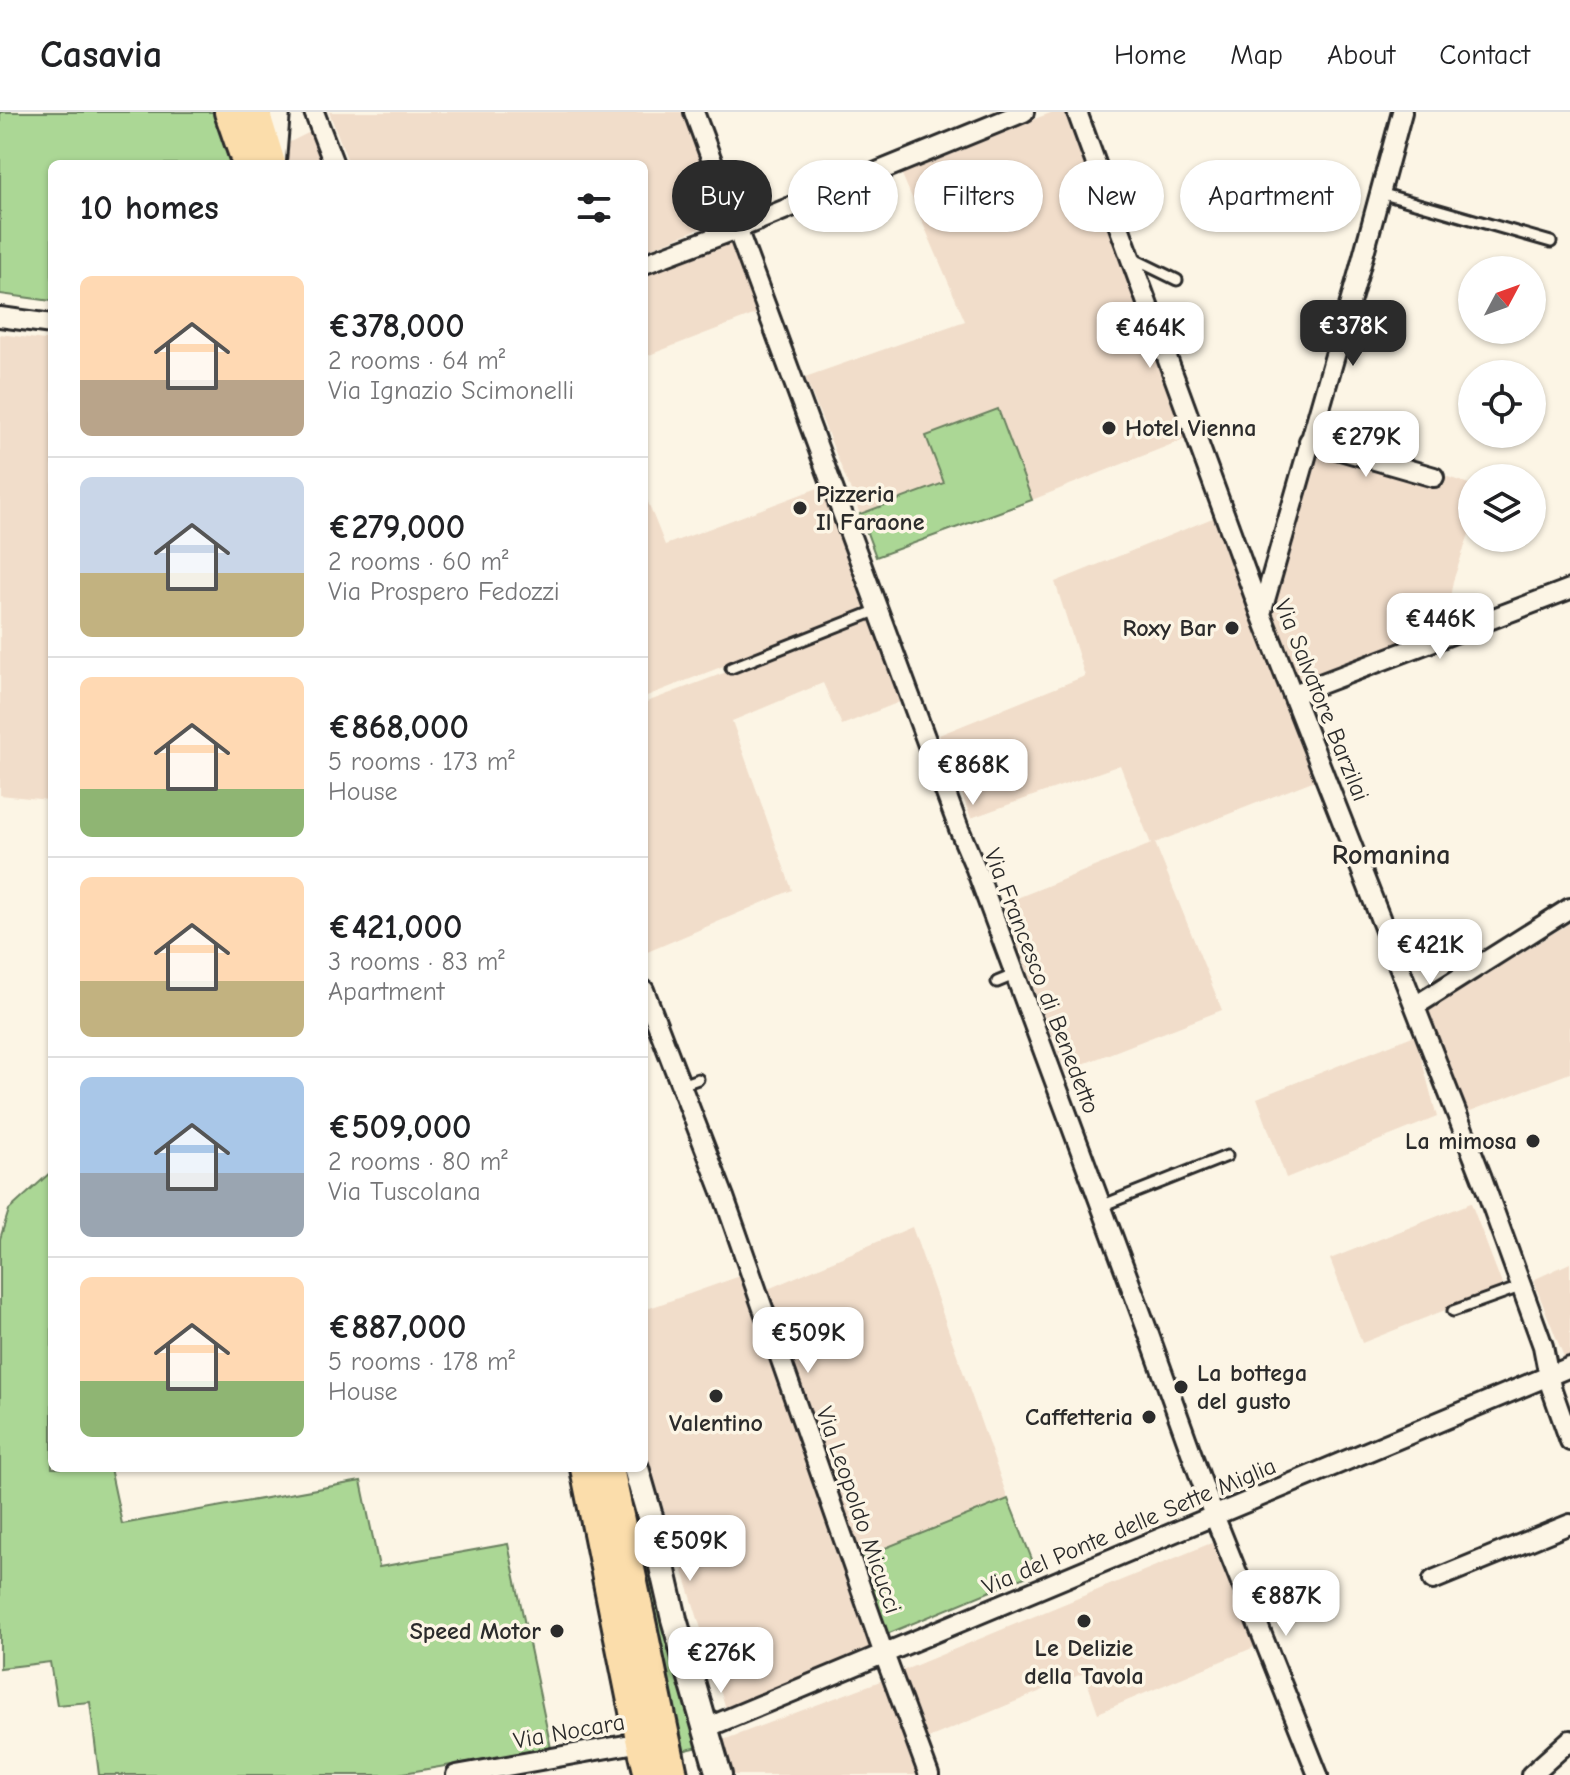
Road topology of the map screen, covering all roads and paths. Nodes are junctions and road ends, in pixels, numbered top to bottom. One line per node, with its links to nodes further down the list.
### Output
1 (255, 112): 7 (main road); 8 (main road)
2 (314, 112): 9 (street)
3 (694, 112): 10 (street, Via Francesco di Benedetto)
4 (1024, 112): 12 (street)
5 (1077, 112): 16 (street, Via Salvatore Barzilai)
6 (1402, 112): 11 (street)
7 (249, 160)
8 (272, 160)
9 (332, 160)
10 (712, 160)
11 (1380, 193): 15 (lane); 21 (street)
12 (772, 215)
13 (729, 232): 17 (street)
14 (738, 232): 24 (street, Via Francesco di Benedetto)
15 (1551, 242)
16 (1131, 258): 18 (lane); 25 (street, Via Salvatore Barzilai)
17 (648, 262)
18 (1177, 280)
19 (0, 317): 20 (street)
20 (48, 323)
21 (1309, 441): 22 (street); 25 (street)
22 (1434, 477)
23 (1570, 589): 27 (street)
24 (878, 610): 26 (lane); 32 (street, Via Francesco di Benedetto)
25 (1261, 614): 27 (street, Via Salvatore Barzilai)
26 (731, 668)
27 (1294, 694): 30 (street, Via Salvatore Barzilai)
28 (1570, 908): 30 (street)
29 (648, 998): 46 (street, Via Leopoldo Micucci)
30 (1415, 1006): 33 (street, Via Salvatore Barzilai)
31 (1227, 1156): 32 (lane)
32 (1101, 1206): 41 (street, Via Francesco di Benedetto)
33 (1520, 1287): 34 (lane); 36 (street, Via Salvatore Barzilai)
34 (1453, 1311)
35 (1570, 1367): 36 (street, Via del Ponte delle Sette Miglia)
36 (1548, 1376): 37 (street, Via Salvatore Barzilai); 41 (street, Via del Ponte delle Sette Miglia)
37 (1570, 1441)
38 (587, 1472): 43 (main road)
39 (608, 1472): 43 (main road)
40 (637, 1472): 44 (street)
41 (1215, 1516): 46 (street, Via del Ponte delle Sette Miglia); 55 (street, Via Francesco di Benedetto)
42 (1570, 1524): 45 (street)
43 (613, 1548): 44 (street); 49 (main road); 52 (main road)
44 (660, 1559): 47 (street)
45 (1433, 1580)
46 (885, 1655): 47 (street, Via del Ponte delle Sette Miglia); 54 (street, Via Leopoldo Micucci)
47 (706, 1728): 53 (street)
48 (1570, 1740): 56 (street)
49 (642, 1742): 50 (street, Via Nocara); 51 (main road)
50 (456, 1775)
51 (650, 1775)
52 (672, 1775)
53 (719, 1775)
54 (929, 1775)
55 (1318, 1775)
56 (1531, 1775)

